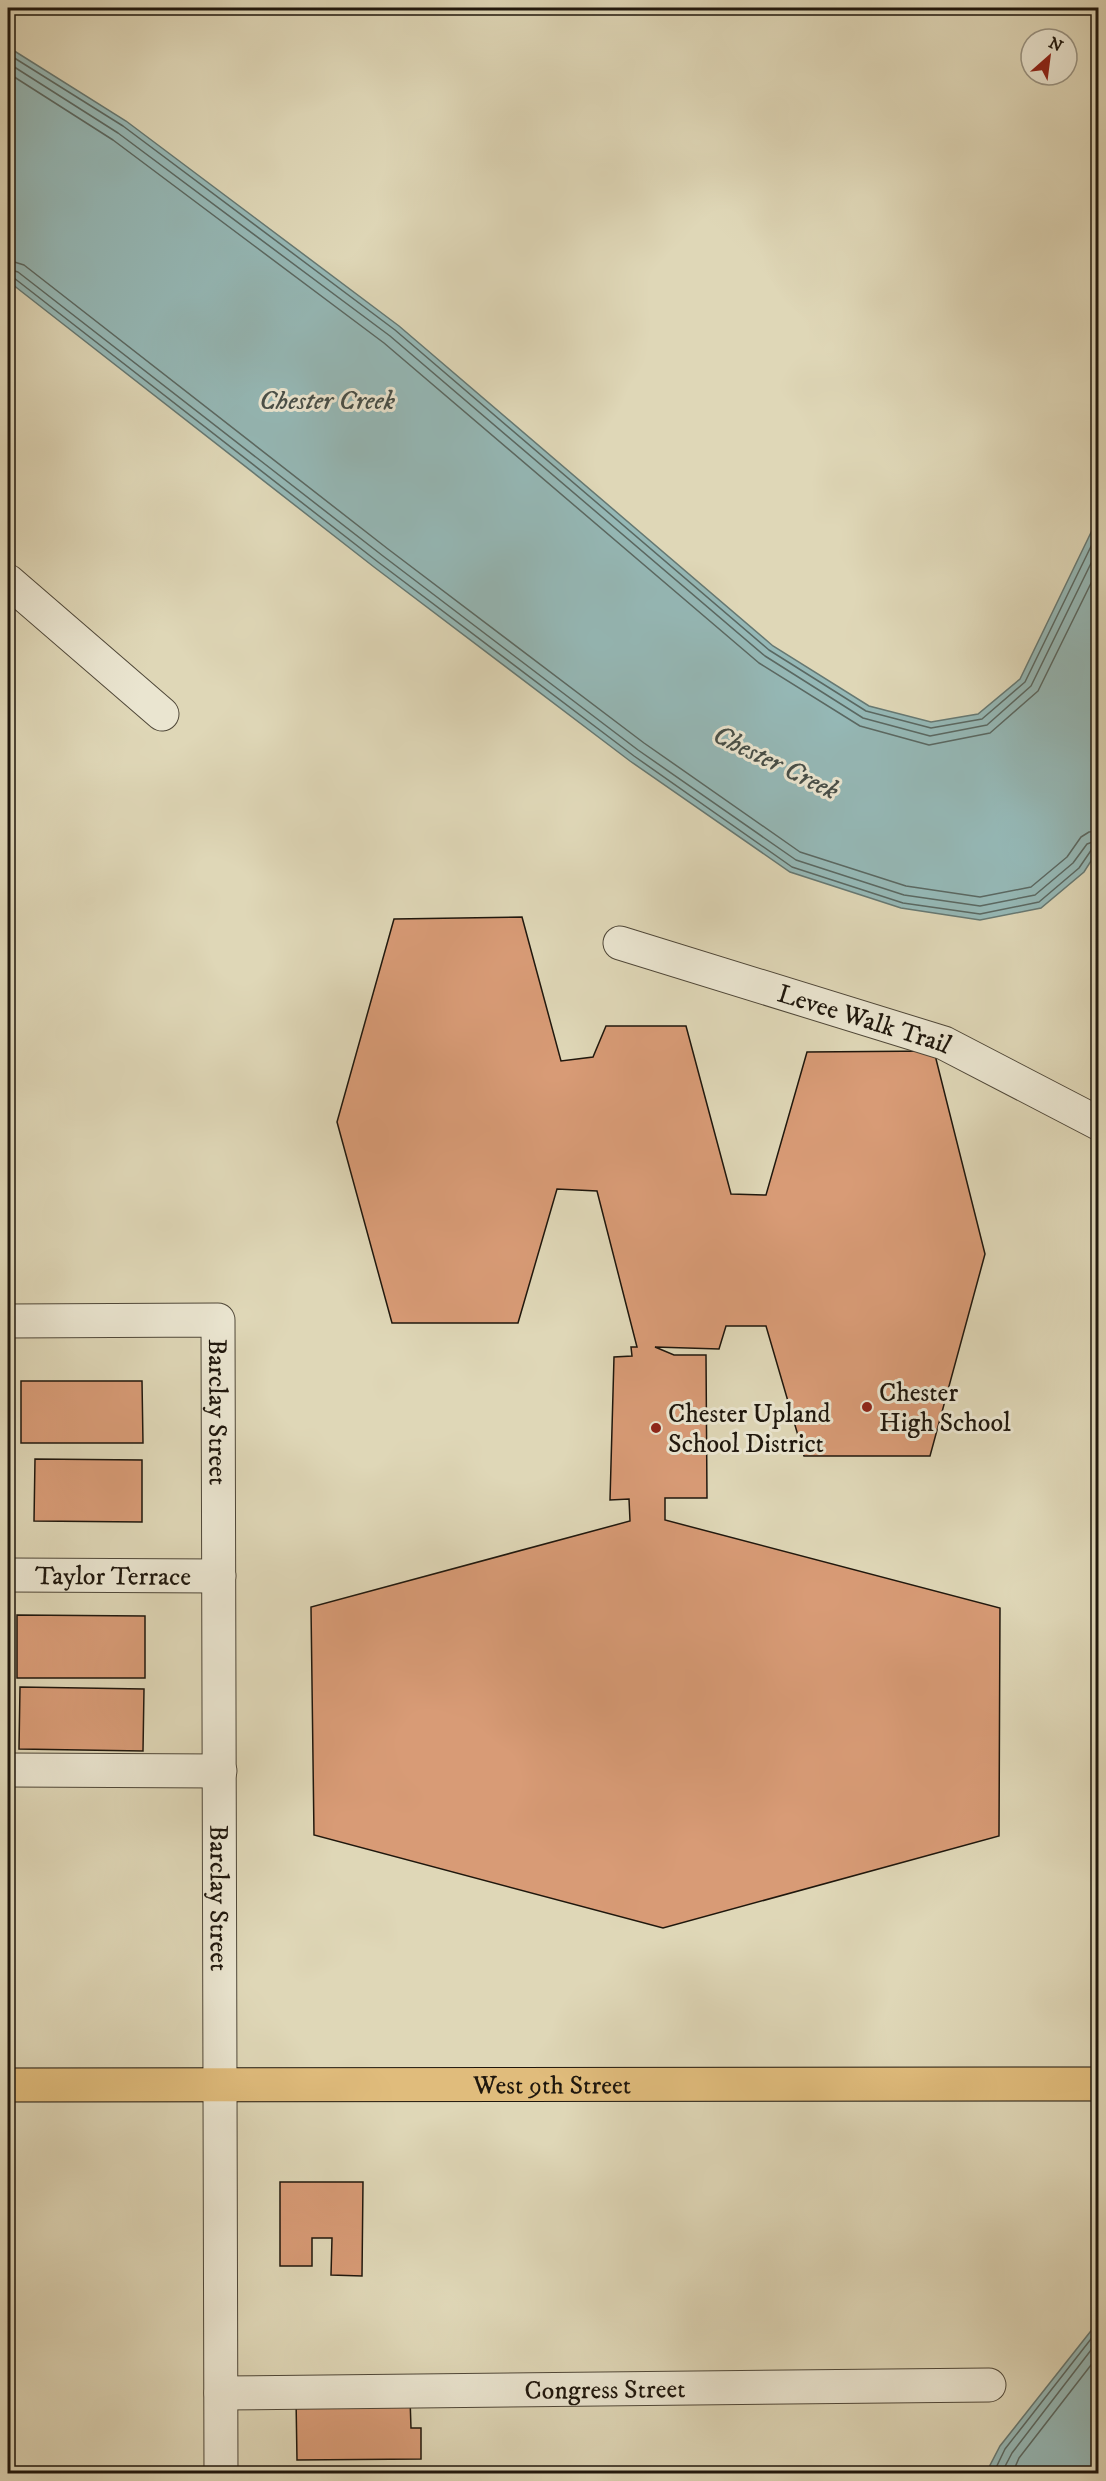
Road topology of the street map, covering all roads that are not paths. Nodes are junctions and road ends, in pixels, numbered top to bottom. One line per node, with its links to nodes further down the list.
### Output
1 (8, 581): 2 (street)
2 (162, 714)
3 (620, 944): 4 (street, Levee Walk Trail)
4 (1098, 1123)
5 (8, 1321): 7 (street, Barclay Street)
6 (8, 1575): 7 (street, Taylor Terrace)
7 (219, 1576): 9 (street, Barclay Street)
8 (8, 1770): 9 (street)
9 (220, 1771): 12 (street, Barclay Street)
10 (1098, 2084): 12 (main road, West 9th Street)
11 (8, 2085): 12 (main road, West 9th Street)
12 (220, 2085): 14 (street, Barclay Street)
13 (989, 2385): 14 (street, Congress Street)
14 (221, 2393): 15 (street, Barclay Street)
15 (221, 2474)

